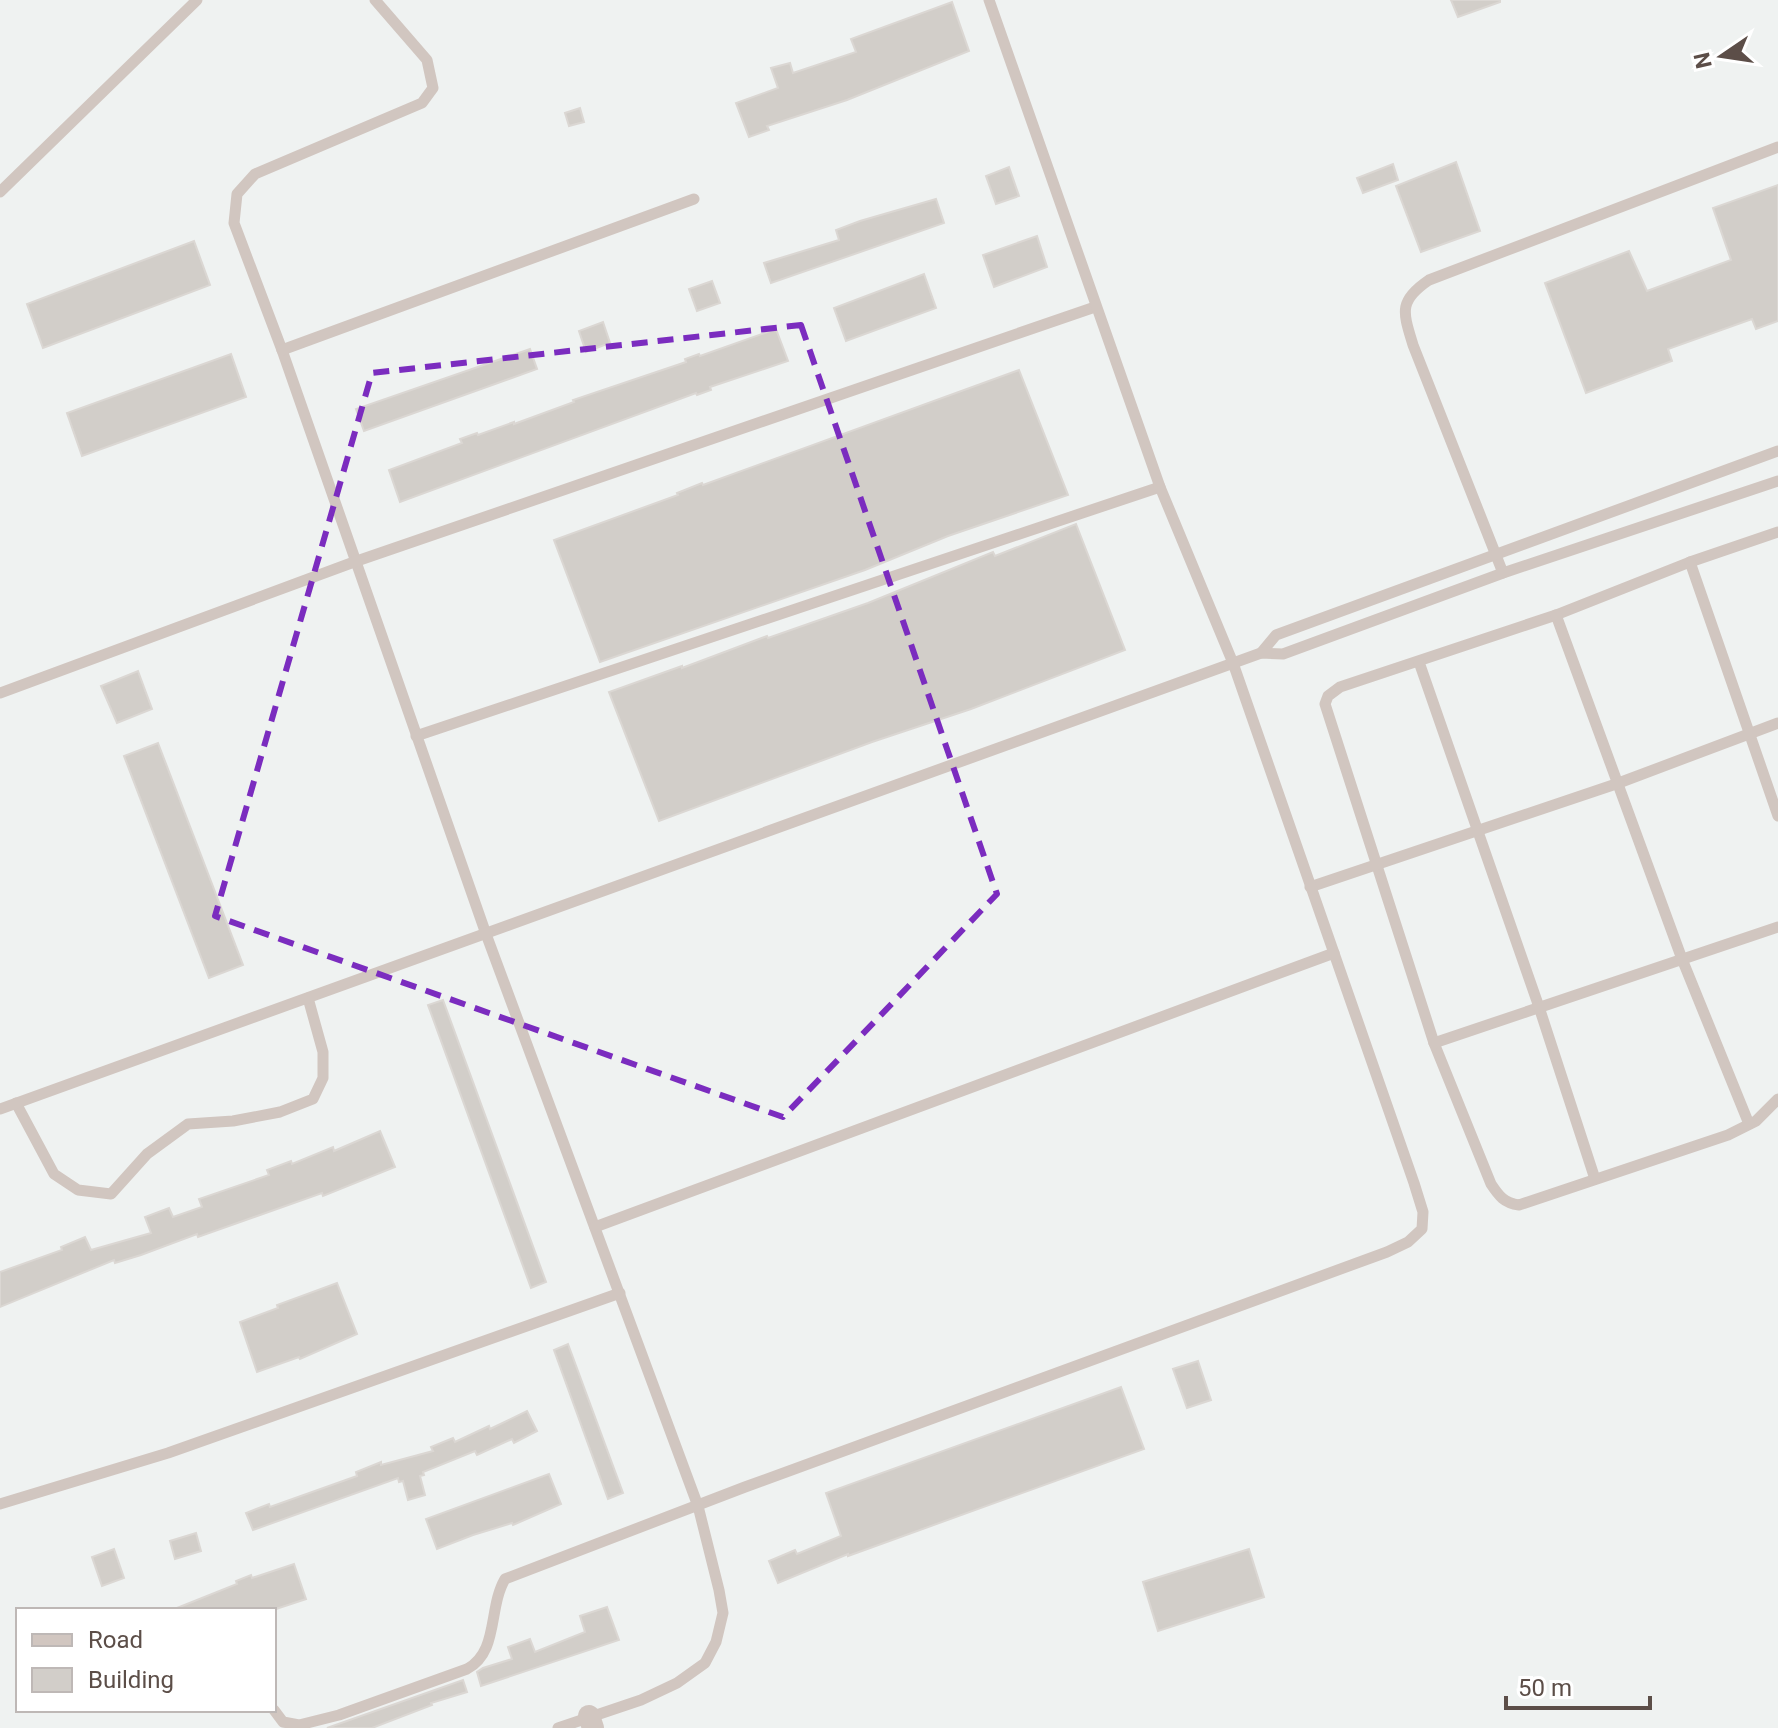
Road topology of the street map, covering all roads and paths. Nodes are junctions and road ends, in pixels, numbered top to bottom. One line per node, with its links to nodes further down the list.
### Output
1 (197, 0): 5 (lane)
2 (375, 0): 8 (lane)
3 (989, 0): 7 (lane)
4 (1778, 147): 13 (lane)
5 (0, 192)
6 (694, 199): 8 (lane)
7 (1095, 307): 11 (lane); 14 (lane)
8 (282, 350): 14 (lane)
9 (1778, 451): 13 (lane)
10 (1778, 481): 16 (lane)
11 (1160, 487): 20 (lane); 24 (lane)
12 (1778, 532): 15 (lane)
13 (1495, 554): 16 (lane); 18 (lane)
14 (354, 562): 21 (lane); 24 (lane)
15 (1690, 562): 17 (lane); 23 (lane)
16 (1503, 573): 18 (lane)
17 (1556, 615): 19 (lane); 25 (lane)
18 (1261, 653): 20 (lane)
19 (1419, 662): 27 (lane); 28 (lane)
20 (1233, 663): 29 (lane); 31 (lane)
21 (0, 693)
22 (1778, 723): 23 (lane)
23 (1752, 734): 25 (lane); 26 (lane)
24 (416, 736): 31 (lane)
25 (1616, 784): 27 (lane); 33 (lane)
26 (1778, 816)
27 (1477, 831): 28 (lane); 35 (lane)
28 (1375, 865): 29 (lane); 36 (lane)
29 (1310, 887): 32 (lane)
30 (1778, 927): 33 (lane)
31 (486, 934): 34 (lane); 42 (lane)
32 (1334, 953): 42 (lane); 45 (lane)
33 (1682, 959): 35 (lane); 40 (lane)
34 (308, 998): 38 (lane); 38 (lane)
35 (1539, 1007): 36 (lane); 41 (lane)
36 (1434, 1043): 41 (lane)
37 (1778, 1099): 40 (lane)
38 (16, 1103): 39 (lane)
39 (0, 1109)
40 (1749, 1124): 41 (lane)
41 (1595, 1179)
42 (595, 1227): 43 (lane)
43 (620, 1293): 44 (lane); 45 (lane)
44 (0, 1504)
45 (698, 1506): 46 (lane); 47 (lane)
46 (276, 1712)
47 (591, 1722): 48 (lane)
48 (558, 1728)

